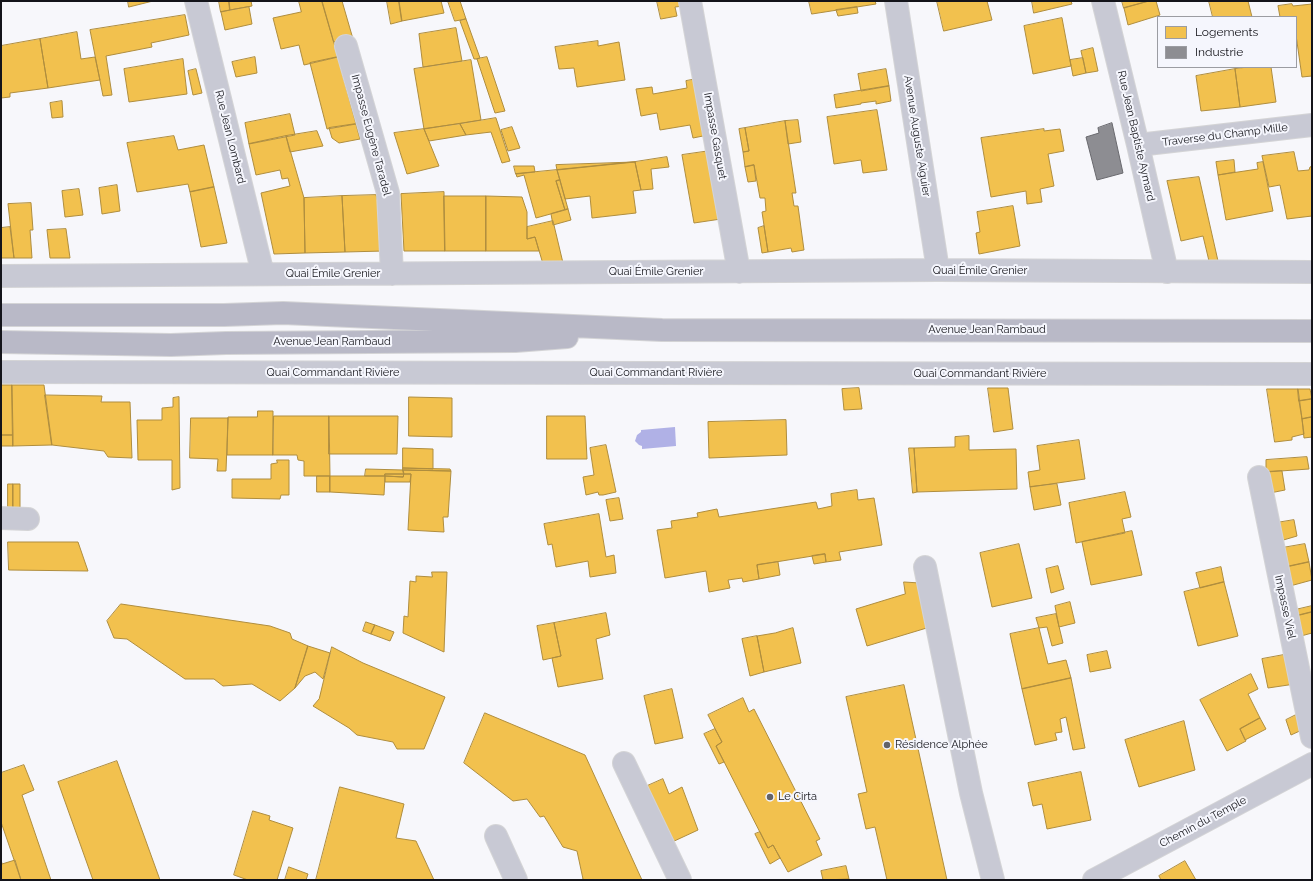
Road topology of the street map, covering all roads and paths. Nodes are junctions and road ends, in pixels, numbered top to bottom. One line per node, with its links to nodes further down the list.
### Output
1 (196, 1): 12 (street, Rue Jean Lombard)
2 (690, 1): 9 (street, Impasse Gasquet)
3 (896, 1): 8 (street, Avenue Auguste Aiguier)
4 (1103, 1): 7 (street, Rue Jean Baptiste Aymard)
5 (346, 46): 13 (street, Impasse Eugène Taradel)
6 (1312, 125): 7 (street, Traverse du Champ Mille)
7 (1138, 145): 10 (street, Rue Jean Baptiste Aymard)
8 (938, 270): 9 (street, Quai Émile Grenier); 10 (street, Quai Émile Grenier)
9 (739, 272): 13 (street, Quai Émile Grenier)
10 (1167, 272): 11 (street, Quai Émile Grenier)
11 (1312, 272)
12 (263, 274): 13 (street, Quai Émile Grenier); 14 (street, Quai Émile Grenier)
13 (392, 274)
14 (1, 276)
15 (1, 315): 16 (main road, Avenue Jean Rambaud)
16 (662, 330): 17 (main road, Avenue Jean Rambaud); 18 (main road, Avenue Jean Rambaud)
17 (1312, 331)
18 (1, 342)
19 (1, 372): 20 (street, Quai Commandant Rivière)
20 (1312, 374)
21 (1259, 476): 25 (street, Impasse Viel)
22 (1, 518): 23 (street)
23 (28, 519)
24 (925, 567): 31 (street)
25 (1312, 737)
26 (624, 763): 30 (street)
27 (1312, 764): 32 (street, Chemin du Temple)
28 (496, 836): 29 (street)
29 (516, 880)
30 (680, 880)
31 (993, 880)
32 (1094, 880)

